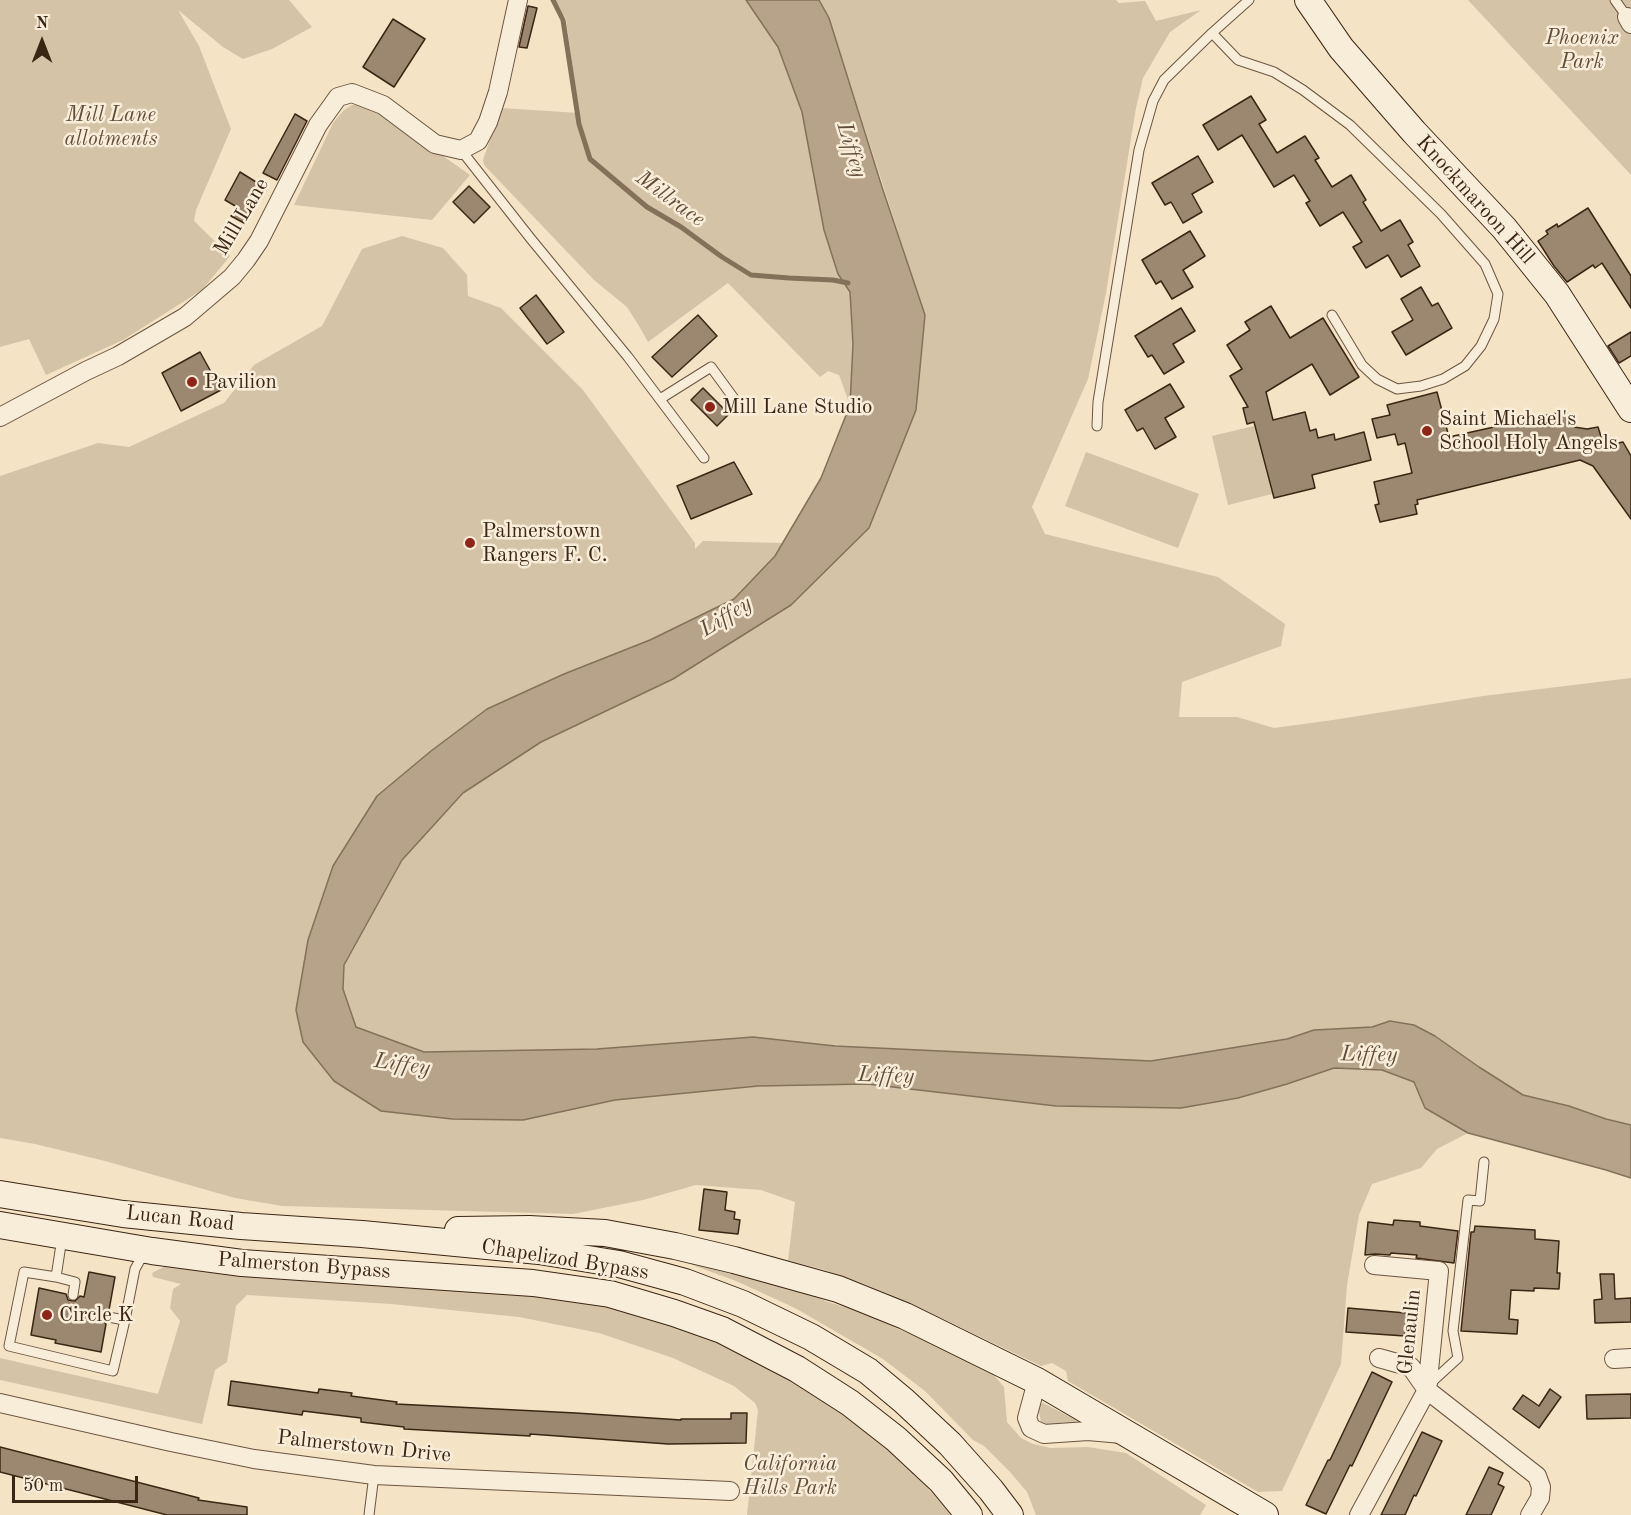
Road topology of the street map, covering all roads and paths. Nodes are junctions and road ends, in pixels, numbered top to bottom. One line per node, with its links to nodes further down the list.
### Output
1 (518, 0): 7 (street)
2 (1249, 0): 6 (lane)
3 (1308, 0): 11 (main road, Knockmaroon Hill)
4 (1615, 0): 5 (lane)
5 (1629, 21)
6 (1212, 33): 8 (lane); 13 (lane)
7 (461, 150): 9 (lane); 12 (street, Mill Lane)
8 (1332, 315)
9 (660, 399): 10 (lane); 14 (lane)
10 (738, 404)
11 (1631, 409)
12 (0, 417)
13 (1097, 426)
14 (704, 458)
15 (1484, 1162): 29 (lane)
16 (0, 1194): 18 (main road, Lucan Road)
17 (0, 1225): 19 (main road, Palmerston Bypass)
18 (362, 1234): 28 (main road); 36 (main road, Chapelizod Bypass)
19 (63, 1236): 20 (main road, Palmerston Bypass); 22 (lane)
20 (152, 1251): 23 (main road, Palmerston Bypass); 26 (lane)
21 (1374, 1265): 29 (street, Glenaulin)
22 (56, 1277): 24 (lane); 26 (lane)
23 (610, 1294): 35 (main road, Chapelizod Bypass)
24 (73, 1295)
25 (108, 1317): 26 (lane)
26 (125, 1320)
27 (1379, 1359): 29 (street, Glenaulin)
28 (1037, 1381): 31 (main road); 31 (street)
29 (1427, 1390): 38 (street, Glenaulin); 39 (street, Glenaulin)
30 (0, 1403): 32 (street, Palmerstown Drive)
31 (1127, 1434): 37 (main road)
32 (374, 1475): 33 (street, Palmerstown Drive); 34 (lane)
33 (730, 1491)
34 (369, 1515)
35 (969, 1515)
36 (1010, 1515)
37 (1265, 1515)
38 (1359, 1515)
39 (1530, 1515)

